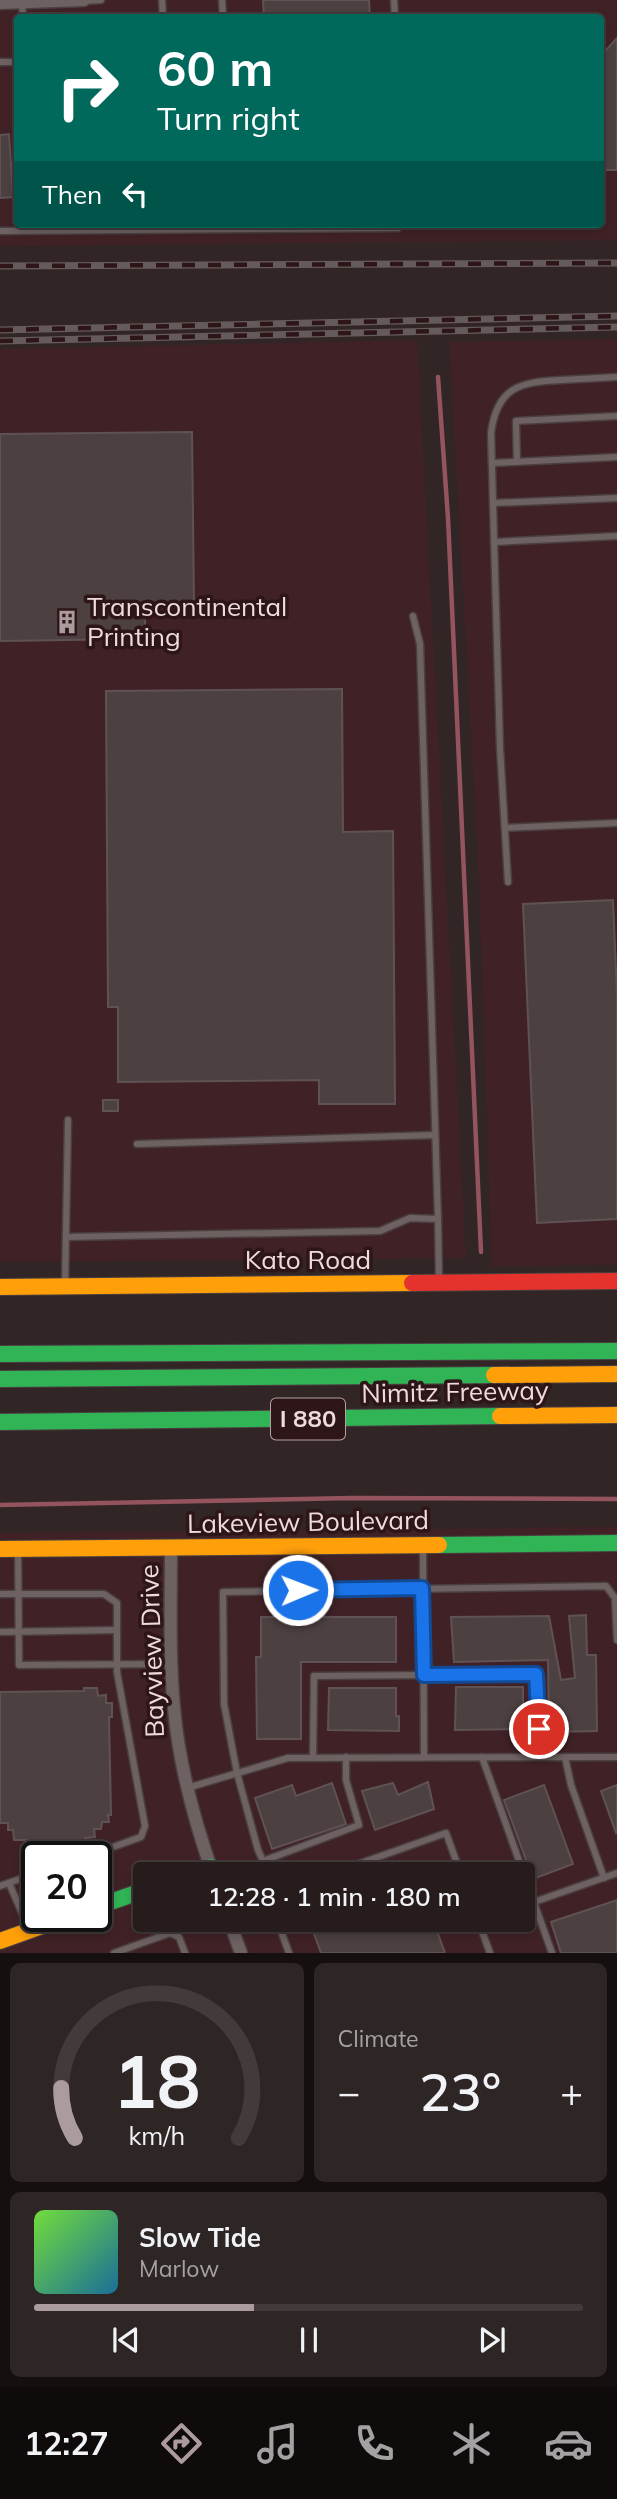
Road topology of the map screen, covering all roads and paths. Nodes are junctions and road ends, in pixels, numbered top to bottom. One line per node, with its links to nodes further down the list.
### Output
1 (101, 0): 2 (lane)
2 (84, 1): 3 (street)
3 (22, 2): 4 (street); 5 (lane)
4 (0, 4)
5 (23, 14)
6 (29, 228): 7 (lane)
7 (0, 231)
8 (617, 377): 12 (lane)
9 (617, 416): 11 (lane)
10 (617, 457): 11 (lane)
11 (517, 462): 12 (lane)
12 (492, 463): 14 (lane)
13 (617, 498): 14 (lane)
14 (493, 503): 16 (lane)
15 (617, 536): 16 (lane)
16 (494, 542): 19 (lane)
17 (413, 616): 22 (lane)
18 (617, 822): 19 (lane)
19 (505, 828): 20 (lane)
20 (508, 882)
21 (68, 1120): 25 (lane)
22 (435, 1135): 23 (lane); 24 (lane)
23 (137, 1144)
24 (438, 1219): 25 (lane); 27 (lane)
25 (66, 1237): 28 (lane)
26 (617, 1281): 27 (main road, Kato Road)
27 (439, 1283): 28 (main road, Kato Road)
28 (65, 1286): 29 (main road, Kato Road)
29 (0, 1287)
30 (617, 1351): 31 (main road, Nimitz Freeway)
31 (0, 1354)
32 (617, 1374): 33 (main road, I 880)
33 (0, 1379)
34 (617, 1415): 35 (main road, Nimitz Freeway / I 880)
35 (0, 1422)
36 (617, 1543): 37 (main road, Lakeview Boulevard)
37 (423, 1545): 38 (main road, Lakeview Boulevard); 41 (lane)
38 (171, 1547): 39 (main road, Lakeview Boulevard); 48 (street, Bayview Drive)
39 (18, 1548): 40 (main road, Lakeview Boulevard); 43 (lane)
40 (0, 1549)
41 (422, 1588): 47 (lane); 50 (lane); 58 (lane)
42 (0, 1594): 43 (lane)
43 (19, 1594): 44 (lane); 46 (lane)
44 (117, 1630): 46 (lane); 49 (lane)
45 (0, 1632): 46 (lane)
46 (19, 1632): 49 (lane)
47 (617, 1640)
48 (172, 1664): 49 (lane); 59 (street, Bayview Drive)
49 (117, 1666): 60 (lane)
50 (424, 1675): 52 (lane); 54 (lane); 57 (lane)
51 (346, 1757): 52 (lane); 57 (lane); 58 (lane)
52 (424, 1757): 53 (lane)
53 (482, 1757): 54 (lane); 64 (lane)
54 (540, 1757): 55 (lane)
55 (565, 1757): 56 (lane); 66 (lane)
56 (617, 1757)
57 (313, 1758): 58 (lane)
58 (237, 1773): 59 (lane)
59 (187, 1788): 61 (street, Bayview Drive)
60 (112, 1847)
61 (209, 1862)
62 (364, 1862): 63 (lane)
63 (457, 1862)
64 (520, 1862)
65 (617, 1873): 66 (lane)
66 (604, 1878): 72 (lane)
67 (21, 1879): 68 (lane)
68 (9, 1883): 69 (lane); 74 (lane)
69 (0, 1886)
70 (133, 1894): 71 (main road)
71 (112, 1901)
72 (535, 1902)
73 (535, 1905): 85 (lane)
74 (21, 1910)
75 (25, 1932): 79 (main road)
76 (233, 1932): 82 (street)
77 (281, 1932): 83 (lane)
78 (482, 1932): 84 (lane)
79 (0, 1941)
80 (114, 1953): 81 (lane)
81 (185, 1953)
82 (241, 1953)
83 (289, 1953)
84 (490, 1953)
85 (552, 1953)

